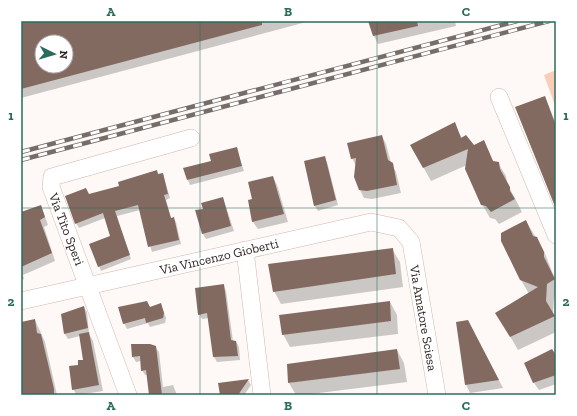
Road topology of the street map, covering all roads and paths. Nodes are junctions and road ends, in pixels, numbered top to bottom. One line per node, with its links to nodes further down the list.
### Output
1 (499, 97): 3 (street)
2 (191, 138): 6 (street, Via Tito Speri)
3 (556, 235)
4 (411, 242): 5 (street, Via Vincenzo Gioberti); 10 (street, Via Amatore Sciesa)
5 (245, 250): 6 (street, Via Vincenzo Gioberti); 9 (street)
6 (88, 286): 7 (street, Via Vincenzo Gioberti); 8 (street, Via Tito Speri)
7 (21, 301)
8 (128, 395)
9 (262, 395)
10 (437, 395)

